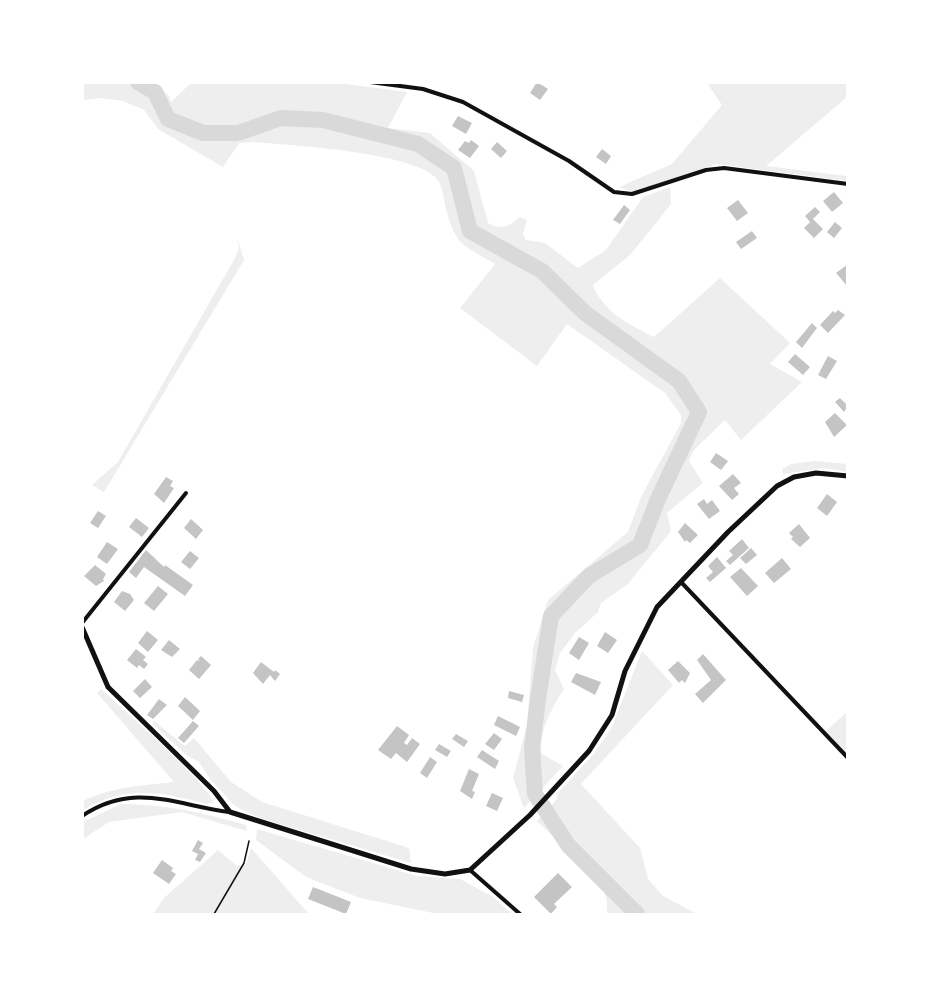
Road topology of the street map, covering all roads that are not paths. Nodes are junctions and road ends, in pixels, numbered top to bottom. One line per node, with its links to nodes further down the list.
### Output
1 (370, 82): 2 (street)
2 (848, 184)
3 (848, 476): 5 (street)
4 (186, 493): 6 (street)
5 (681, 581): 7 (street); 10 (street)
6 (82, 625): 8 (street)
7 (848, 758)
8 (230, 812): 9 (street); 10 (street)
9 (82, 816)
10 (470, 870): 11 (street)
11 (520, 915)

